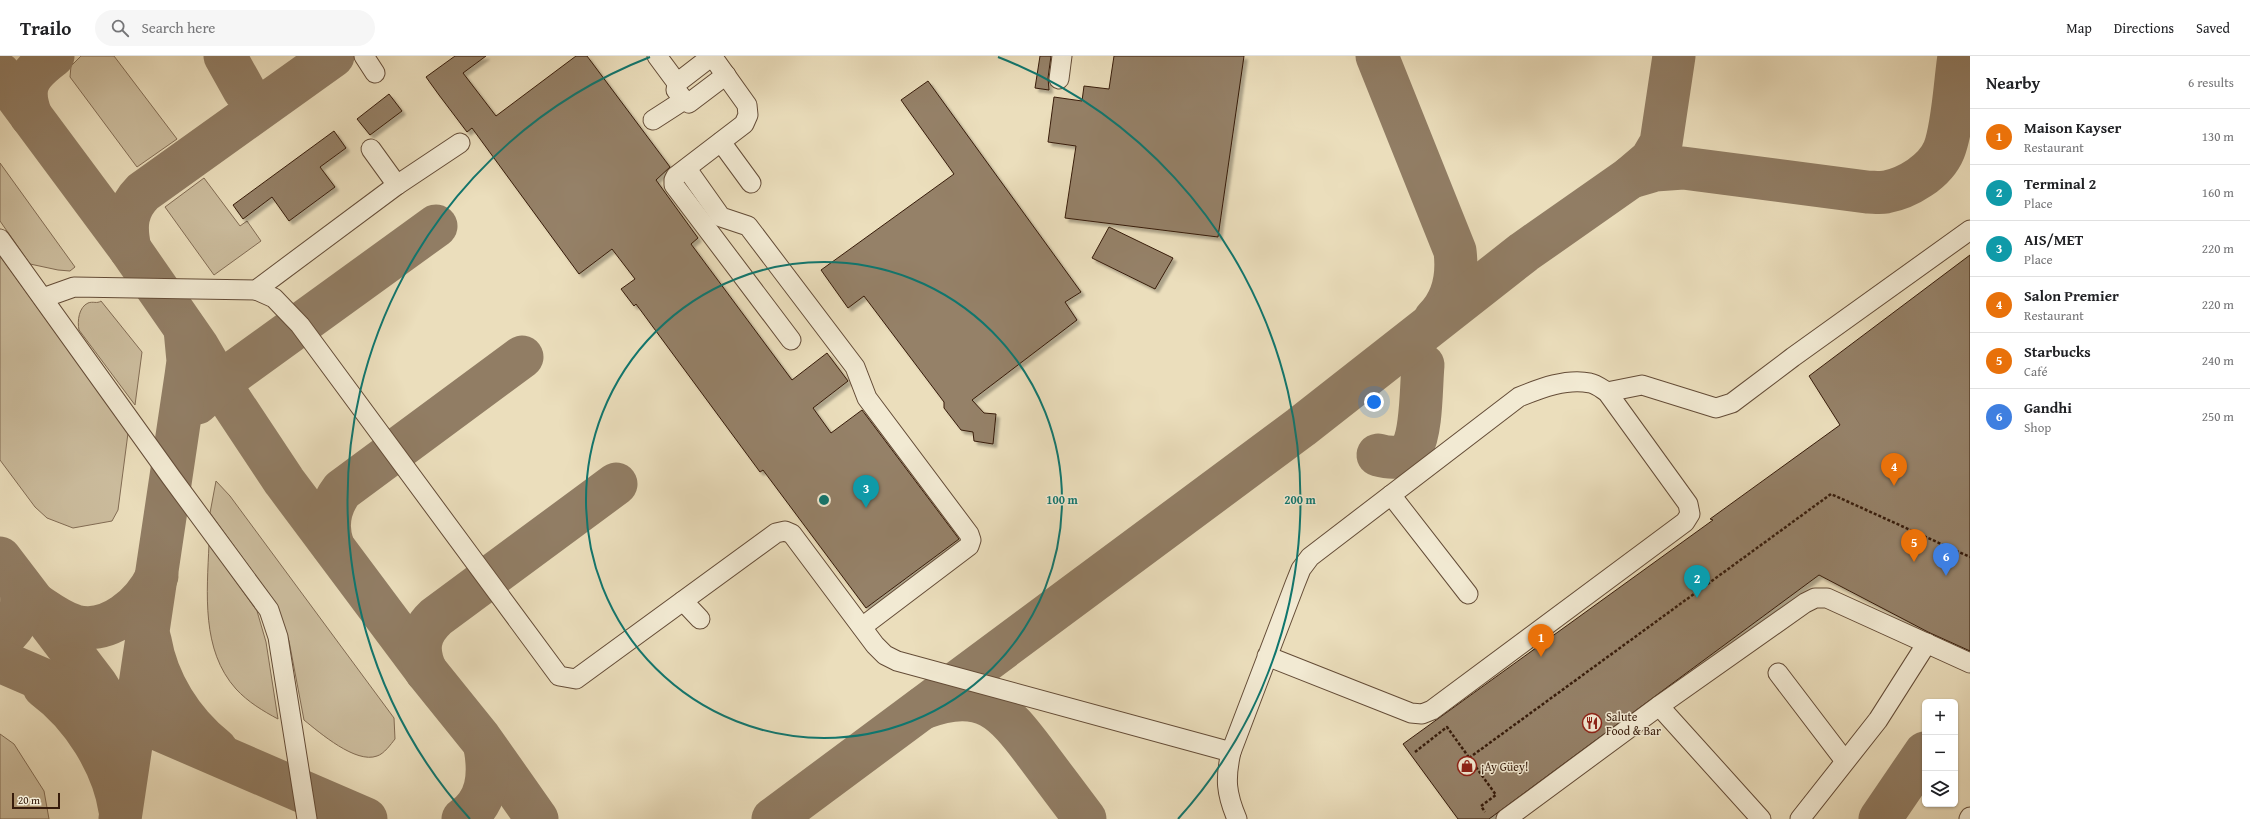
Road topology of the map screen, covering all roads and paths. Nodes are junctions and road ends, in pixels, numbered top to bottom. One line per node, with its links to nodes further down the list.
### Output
1 (364, 56): 5 (lane)
2 (657, 56): 8 (lane)
3 (712, 56): 6 (lane); 8 (lane)
4 (1062, 56): 7 (lane)
5 (375, 73)
6 (726, 75): 9 (lane); 11 (lane)
7 (1059, 79)
8 (677, 83): 9 (lane)
9 (684, 100): 10 (lane)
10 (653, 120)
11 (721, 142): 14 (lane); 15 (lane)
12 (460, 143): 16 (lane)
13 (371, 149): 16 (lane)
14 (687, 168): 21 (lane); 28 (lane)
15 (751, 183)
16 (397, 185): 19 (lane)
17 (1970, 230): 22 (lane)
18 (0, 239): 20 (lane)
19 (256, 290): 20 (lane); 26 (lane)
20 (43, 298): 39 (lane)
21 (791, 340)
22 (1607, 392): 23 (lane); 30 (lane)
23 (1391, 494): 25 (lane); 30 (lane)
24 (1970, 557): 36 (path)
25 (1468, 594)
26 (683, 601): 27 (lane); 28 (lane)
27 (700, 619)
28 (862, 627): 34 (lane)
29 (1927, 643): 31 (lane); 33 (lane); 37 (lane)
30 (1267, 656): 34 (lane)
31 (1970, 663)
32 (1778, 673): 37 (lane)
33 (1659, 706): 41 (lane); 42 (lane)
34 (1231, 752): 40 (lane)
35 (1415, 752): 36 (path)
36 (1469, 758): 38 (path)
37 (1845, 761): 43 (lane)
38 (1485, 812)
39 (307, 819)
40 (1237, 819)
41 (1506, 819)
42 (1761, 819)
43 (1800, 819)

